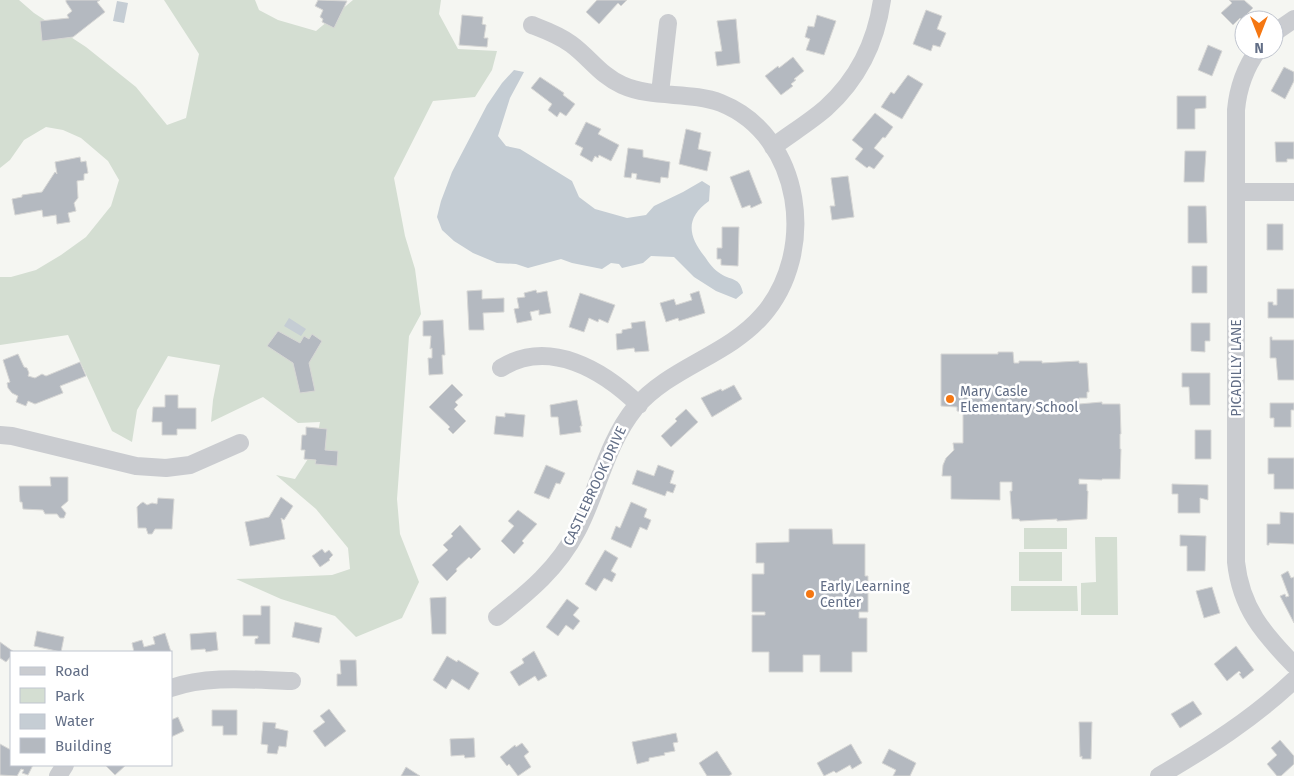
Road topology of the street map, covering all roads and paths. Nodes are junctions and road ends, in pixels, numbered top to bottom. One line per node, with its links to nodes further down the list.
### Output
1 (882, 0): 6 (street)
2 (668, 23): 5 (street)
3 (532, 25): 5 (street, CASTLEBROOK DRIVE)
4 (1252, 60): 7 (street, PICADILLY LANE)
5 (660, 93): 6 (street, CASTLEBROOK DRIVE)
6 (773, 147): 10 (street, CASTLEBROOK DRIVE)
7 (1236, 192): 8 (street); 14 (street, PICADILLY LANE)
8 (1294, 192)
9 (501, 368): 10 (street)
10 (639, 404): 13 (street, CASTLEBROOK DRIVE)
11 (0, 436): 12 (street)
12 (240, 443)
13 (497, 617)
14 (1294, 665)
15 (1294, 680): 18 (street)
16 (292, 681): 17 (street)
17 (172, 688)
18 (1165, 775)

